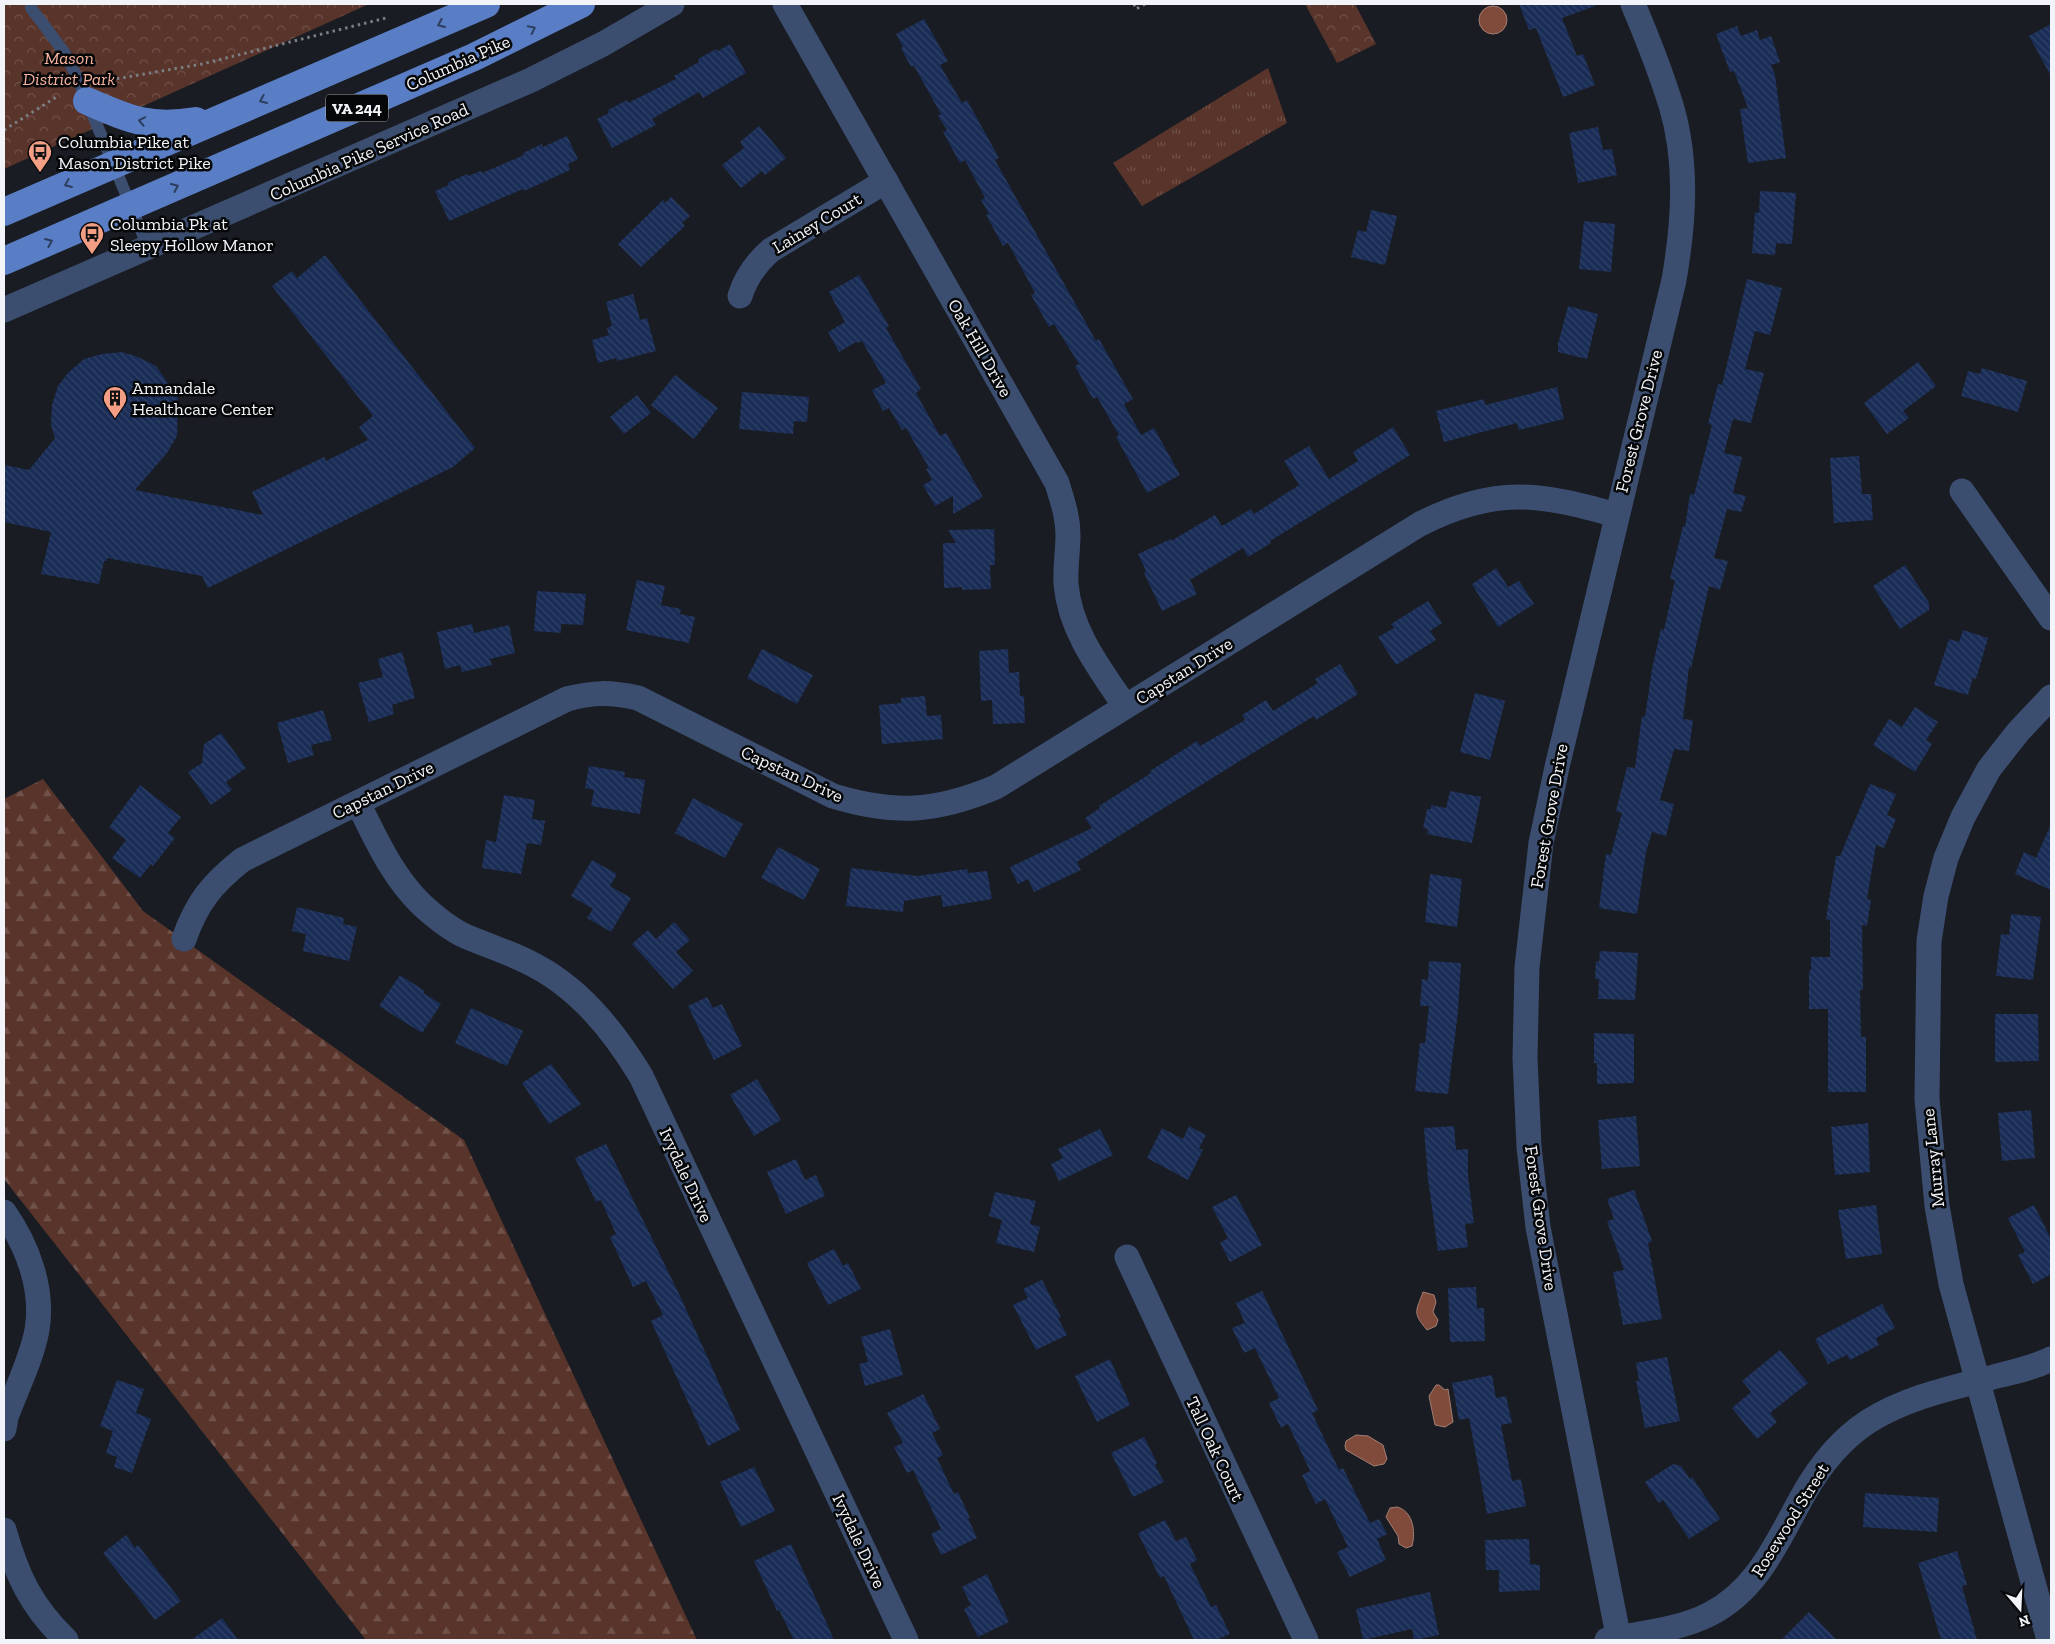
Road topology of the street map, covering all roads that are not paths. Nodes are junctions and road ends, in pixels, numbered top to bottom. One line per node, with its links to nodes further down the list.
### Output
1 (486, 4): 8 (main road, VA 244, one-way to 8)
2 (581, 4): 11 (main road, Columbia Pike / VA 244, one-way to 2)
3 (672, 4): 13 (street, Columbia Pike Service Road)
4 (785, 4): 10 (street, Oak Hill Drive)
5 (1634, 4): 18 (street, Forest Grove Drive)
6 (31, 8): 7 (lane)
7 (94, 91): 8 (main road, one-way to 7); 9 (lane)
8 (225, 117): 9 (main road, VA 244)
9 (113, 165): 11 (lane); 12 (main road, VA 244, one-way to 12)
10 (886, 181): 15 (street, Lainey Court); 21 (street, Oak Hill Drive)
11 (130, 207): 13 (lane); 14 (main road, Columbia Pike / VA 244, one-way to 11)
12 (4, 212)
13 (148, 248): 16 (street, Columbia Pike Service Road)
14 (4, 261)
15 (740, 296)
16 (4, 310)
17 (1962, 490): 19 (street)
18 (1616, 515): 21 (street, Capstan Drive); 31 (street, Forest Grove Drive)
19 (2051, 618)
20 (2051, 698): 27 (street, Murray Lane)
21 (1125, 706): 22 (street, Capstan Drive)
22 (358, 803): 23 (street, Capstan Drive); 33 (street, Ivydale Drive)
23 (184, 939)
24 (4, 1212): 28 (street)
25 (1127, 1257): 34 (street, Tall Oak Court)
26 (2051, 1359): 27 (street, Rosewood Street)
27 (1976, 1382): 31 (street, Rosewood Street); 35 (street, Murray Lane)
28 (4, 1429)
29 (4, 1530): 30 (street)
30 (9, 1567): 32 (street)
31 (1615, 1639)
32 (66, 1640)
33 (906, 1640)
34 (1306, 1640)
35 (2049, 1640)

